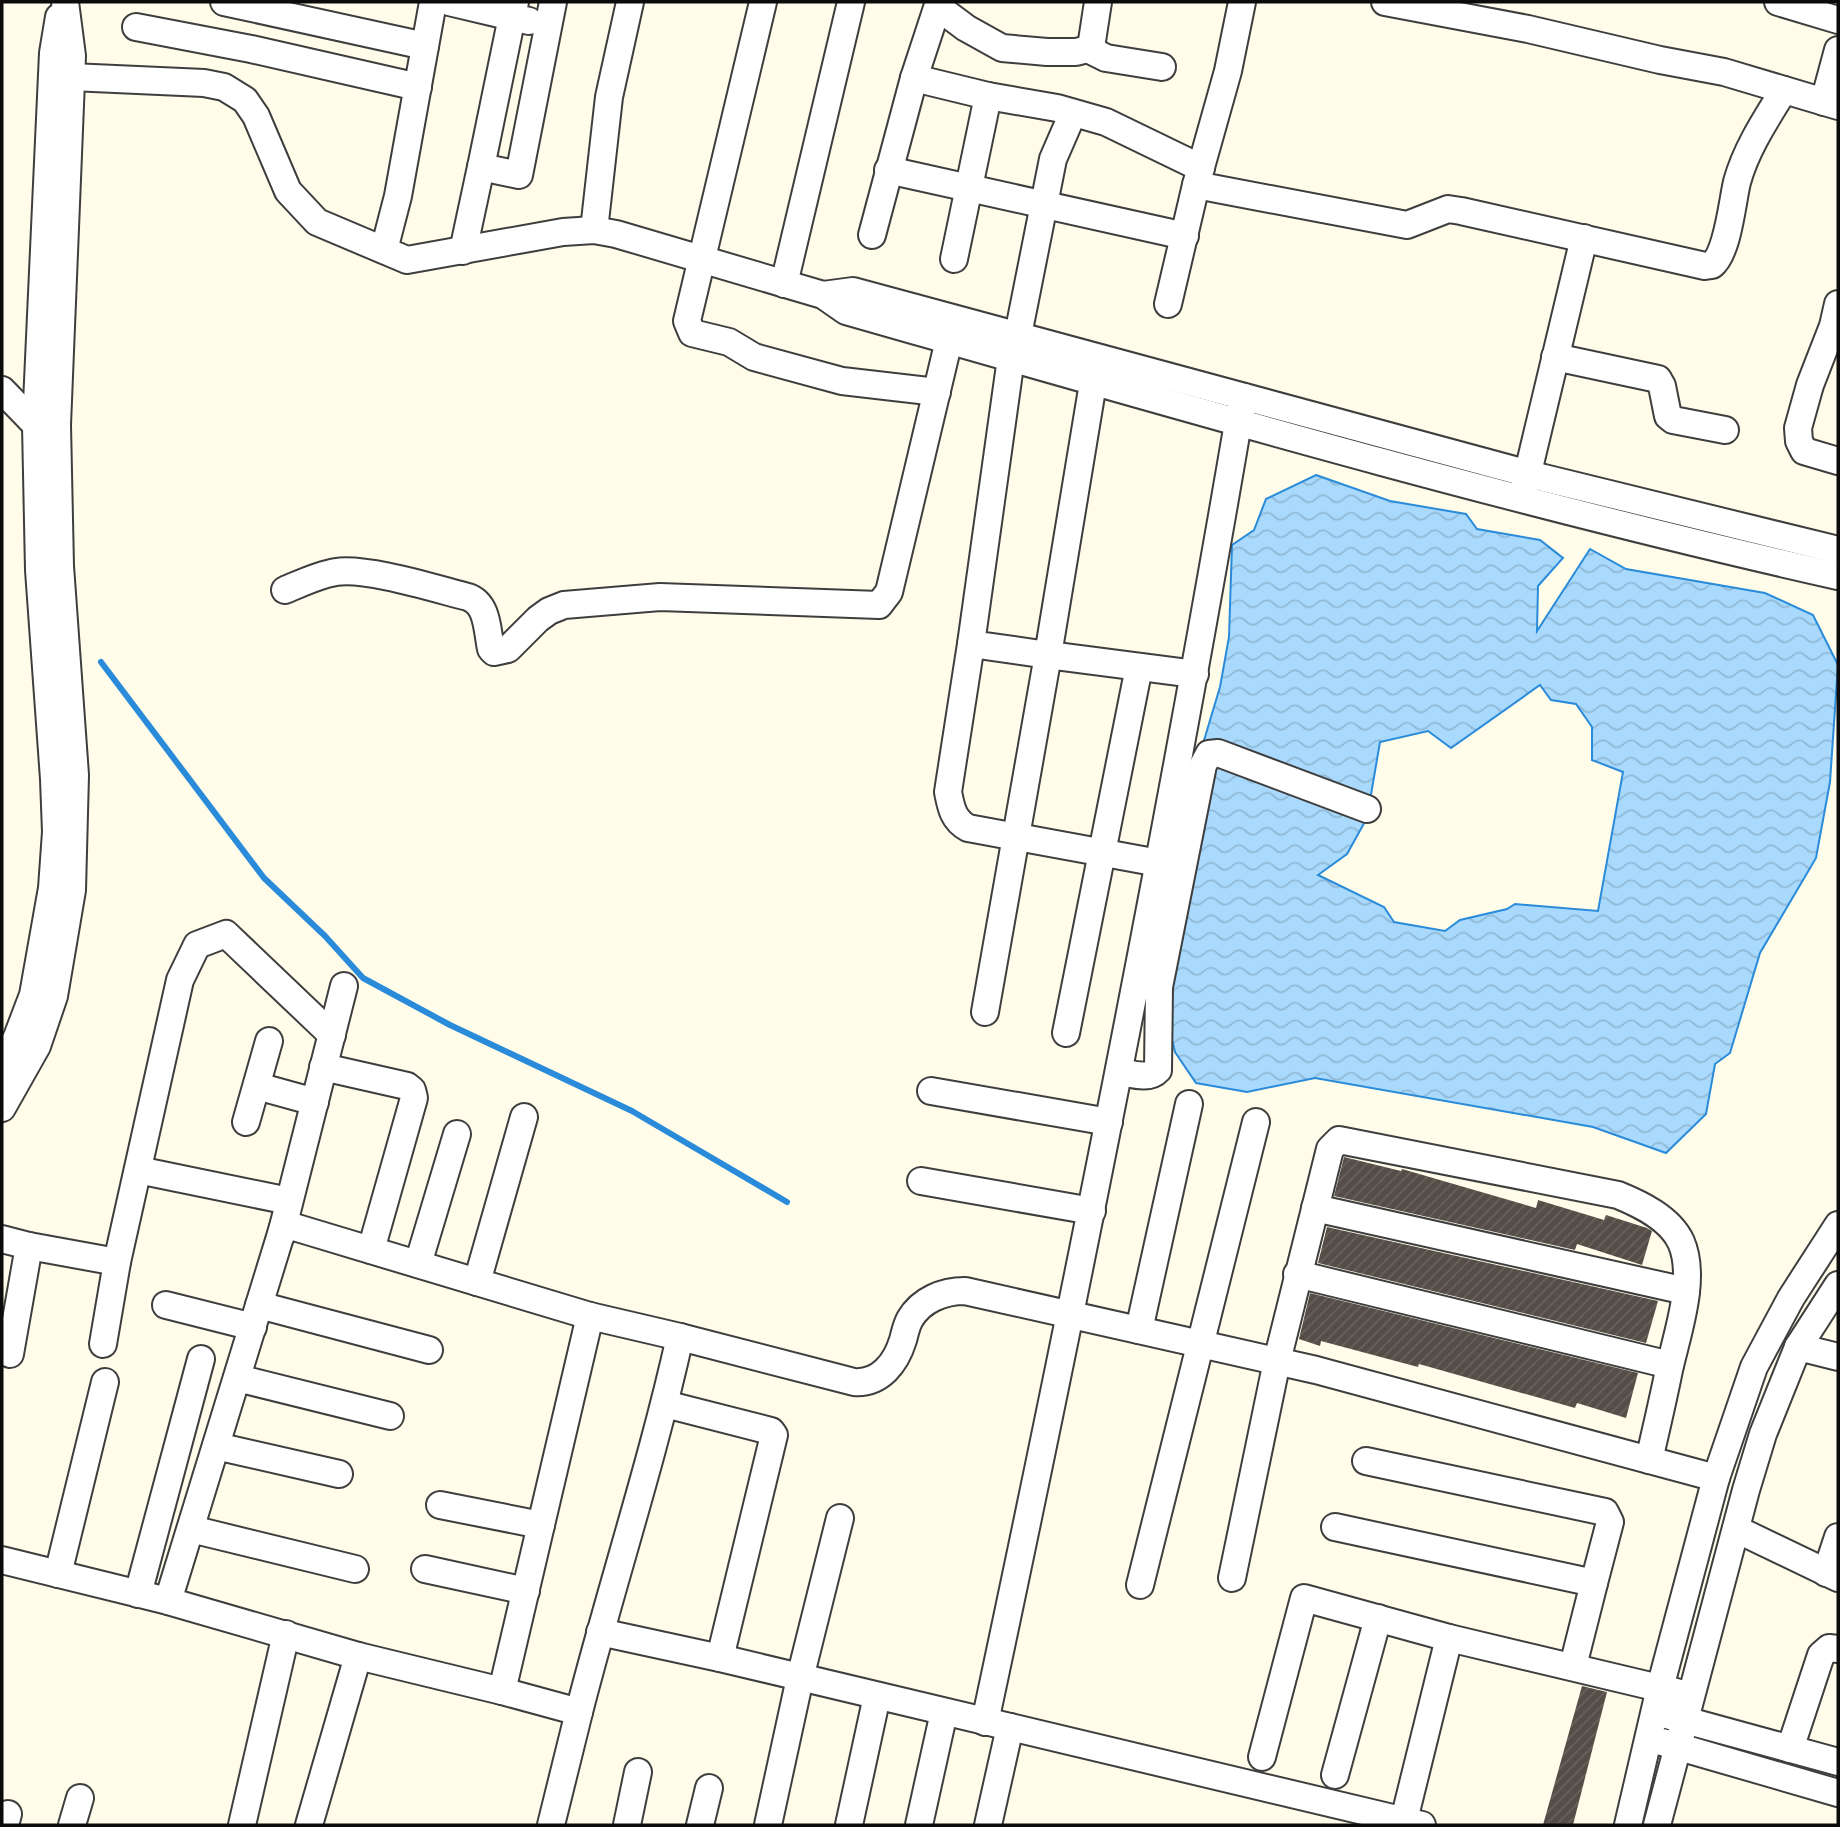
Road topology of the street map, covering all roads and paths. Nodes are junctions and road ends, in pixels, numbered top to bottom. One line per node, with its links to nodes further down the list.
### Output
1 (63, 2): 22 (street); 54 (street)
2 (223, 2): 18 (street)
3 (433, 2): 18 (street)
4 (449, 2): 14 (street)
5 (630, 2): 34 (street)
6 (763, 2): 41 (street)
7 (851, 2): 42 (street)
8 (1098, 2): 19 (street)
9 (1242, 2): 31 (street)
10 (1385, 2): 13 (street)
11 (1778, 2): 16 (street)
12 (939, 4): 19 (street); 23 (street)
13 (1436, 7): 25 (street)
14 (514, 9): 15 (street); 29 (street)
15 (550, 13): 29 (street)
16 (1838, 20)
17 (136, 27): 24 (street)
18 (425, 46): 24 (street)
19 (1088, 49): 21 (street)
20 (1838, 50): 27 (street)
21 (1162, 67)
22 (71, 78): 38 (street); 54 (street)
23 (914, 78): 26 (street); 30 (street)
24 (418, 87): 38 (street)
25 (1784, 90): 27 (street); 37 (street)
26 (988, 96): 28 (street); 32 (street)
27 (1831, 104)
28 (1073, 113): 31 (street); 33 (street)
29 (481, 167): 39 (street)
30 (888, 170): 32 (street); 35 (street)
31 (1198, 177): 36 (street); 37 (street)
32 (970, 188): 33 (street); 40 (street)
33 (1045, 204): 36 (street); 47 (street)
34 (594, 229): 39 (street); 41 (street)
35 (872, 234)
36 (1185, 236): 44 (street)
37 (1584, 238): 48 (street)
38 (384, 250): 39 (street)
39 (463, 251)
40 (954, 259)
41 (702, 260): 42 (street); 51 (street)
42 (785, 284): 43 (street)
43 (823, 295): 46 (street); 47 (street)
44 (1168, 304)
45 (1836, 319): 56 (street)
46 (949, 340): 47 (street); 51 (street)
47 (1015, 347): 49 (street); 61 (street)
48 (1555, 357): 55 (street); 57 (street)
49 (1095, 370): 52 (street); 53 (street); 62 (street)
50 (2, 390): 54 (street)
51 (937, 393): 60 (street)
52 (1244, 397): 53 (street); 57 (street)
53 (1238, 423): 57 (street); 64 (street)
54 (47, 425): 74 (street); 81 (street)
55 (1725, 430)
56 (1838, 461)
57 (1525, 487): 58 (street); 59 (street)
58 (1838, 550)
59 (1838, 576)
60 (285, 590)
61 (971, 644): 62 (street); 66 (street)
62 (1048, 655): 63 (street); 66 (street)
63 (1139, 667): 64 (street); 67 (street)
64 (1195, 674): 68 (street)
65 (1367, 809): 76 (street)
66 (1017, 837): 67 (street); 70 (street)
67 (1102, 851): 68 (street); 71 (street)
68 (1159, 863): 76 (street)
69 (344, 986): 72 (street)
70 (985, 1012)
71 (1066, 1033)
72 (332, 1035): 75 (street); 87 (street)
73 (269, 1041): 77 (street)
74 (2, 1066)
75 (323, 1067): 79 (street); 96 (street)
76 (1119, 1072): 84 (street)
77 (257, 1086): 79 (street); 83 (street)
78 (931, 1091): 84 (street)
79 (315, 1102): 89 (street)
80 (1189, 1104): 107 (street)
81 (2, 1108)
82 (524, 1118): 100 (street)
83 (246, 1122)
84 (1109, 1122): 91 (street)
85 (1256, 1122): 109 (street)
86 (457, 1135): 98 (street)
87 (138, 1170): 89 (street); 97 (street)
88 (921, 1181): 91 (street)
89 (289, 1201): 93 (street)
90 (1315, 1208): 99 (street); 102 (street); 102 (street)
91 (1092, 1211): 104 (street)
92 (1838, 1225): 126 (street)
93 (281, 1235): 96 (street); 105 (street)
94 (2, 1239): 95 (street)
95 (29, 1246): 97 (street); 113 (street)
96 (371, 1250): 98 (street)
97 (117, 1262): 110 (street)
98 (418, 1264): 100 (street)
99 (1297, 1274): 116 (street); 117 (street)
100 (477, 1282): 106 (street)
101 (1838, 1285): 111 (street)
102 (1686, 1291): 117 (street)
103 (166, 1305): 105 (street)
104 (1072, 1315): 107 (street); 108 (street); 160 (street)
105 (256, 1316): 112 (street); 118 (street)
106 (590, 1316): 108 (street); 129 (street)
107 (1139, 1330): 109 (street)
108 (680, 1337): 120 (street)
109 (1199, 1343): 116 (street); 141 (street)
110 (103, 1344)
111 (1798, 1347): 114 (street); 132 (street)
112 (429, 1350)
113 (10, 1354)
114 (1838, 1357)
115 (201, 1359): 143 (street)
116 (1278, 1361): 123 (street); 139 (street)
117 (1670, 1365): 123 (street)
118 (237, 1378): 121 (street); 122 (street)
119 (105, 1382): 137 (street)
120 (665, 1404): 146 (street); 151 (street)
121 (390, 1416)
122 (216, 1446): 125 (street); 131 (street)
123 (1649, 1460): 126 (street)
124 (1366, 1461): 140 (street)
125 (339, 1474)
126 (1716, 1478): 156 (street)
127 (440, 1504): 129 (street)
128 (840, 1518): 153 (street)
129 (541, 1525): 142 (street)
130 (1335, 1527): 140 (street)
131 (191, 1529): 135 (street); 144 (street)
132 (1735, 1529): 138 (street); 157 (street)
133 (1838, 1537): 138 (street)
134 (4, 1567): 137 (street)
135 (355, 1569)
136 (425, 1569): 142 (street)
137 (58, 1574): 143 (street)
138 (1832, 1576)
139 (1232, 1578)
140 (1594, 1583): 152 (street)
141 (1140, 1586)
142 (526, 1591): 154 (street)
143 (138, 1594): 144 (street)
144 (168, 1601): 147 (street)
145 (1378, 1618): 148 (street); 164 (street); 167 (street)
146 (600, 1632): 151 (street); 158 (street)
147 (285, 1634): 150 (street); 173 (street)
148 (1449, 1638): 152 (street); 171 (street)
149 (1838, 1649): 163 (street)
150 (358, 1656): 154 (street); 174 (street)
151 (720, 1658): 153 (street)
152 (1573, 1666): 156 (street)
153 (800, 1678): 155 (street); 178 (street)
154 (502, 1691): 158 (street)
155 (877, 1696): 159 (street); 179 (street)
156 (1657, 1700): 157 (street); 161 (street)
157 (1689, 1708): 162 (street); 163 (street)
158 (579, 1712): 175 (street)
159 (944, 1712): 160 (street); 180 (street)
160 (998, 1725): 171 (street); 181 (street)
161 (1648, 1739): 162 (street); 182 (street)
162 (1678, 1747): 169 (street); 183 (street)
163 (1790, 1749): 165 (street)
164 (1262, 1756)
165 (1838, 1762)
166 (638, 1772): 176 (street)
167 (1335, 1775)
168 (709, 1788): 177 (street)
169 (1838, 1793)
170 (80, 1798): 172 (street)
171 (1413, 1823)
172 (72, 1825)
173 (242, 1825)
174 (309, 1825)
175 (551, 1825)
176 (627, 1825)
177 (700, 1825)
178 (768, 1825)
179 (849, 1825)
180 (919, 1825)
181 (988, 1825)
182 (1629, 1825)
183 (1657, 1825)

